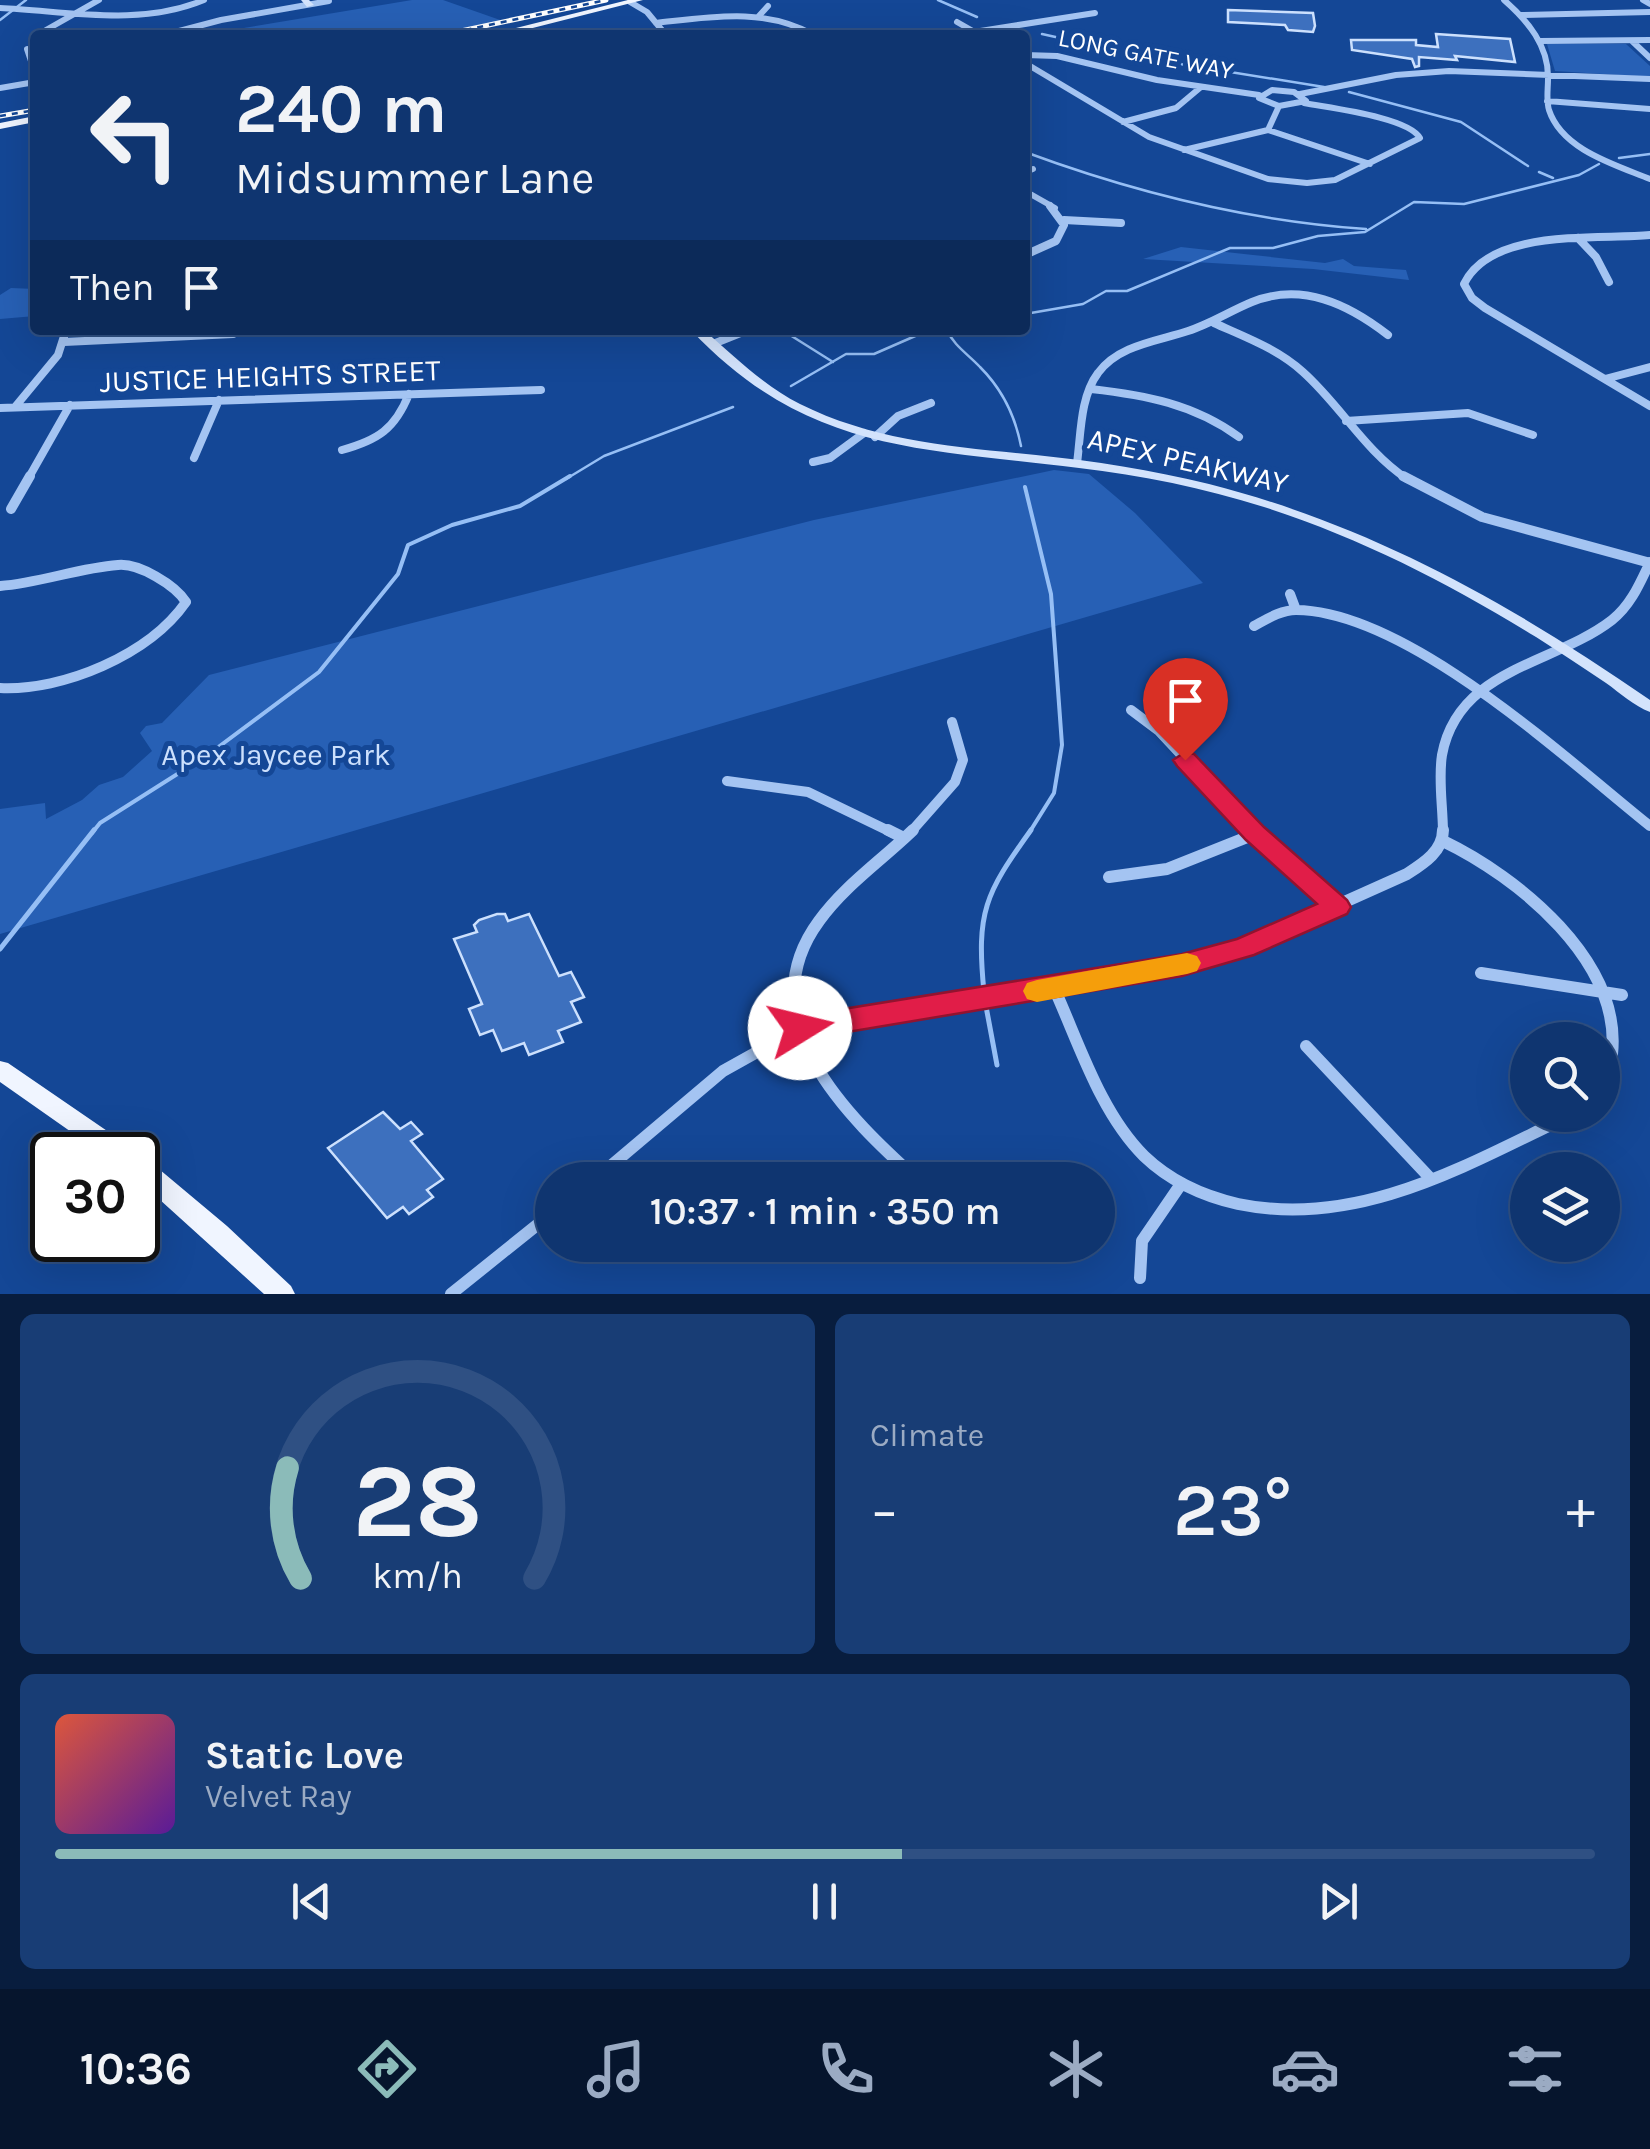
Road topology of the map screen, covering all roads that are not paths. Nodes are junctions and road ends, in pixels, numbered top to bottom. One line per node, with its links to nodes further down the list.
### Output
1 (98, 0): 11 (street)
2 (204, 0): 11 (street)
3 (1504, 0): 14 (street)
4 (1643, 0): 8 (street)
5 (329, 1): 7 (street)
6 (635, 1): 18 (street); 22 (main road)
7 (308, 2): 21 (street)
8 (1650, 4)
9 (768, 6): 15 (street)
10 (0, 8): 11 (street)
11 (84, 12): 20 (street)
12 (1095, 12): 26 (street)
13 (1650, 12): 14 (street)
14 (1521, 15): 28 (street)
15 (758, 17): 16 (street); 24 (street)
16 (708, 18): 18 (street); 19 (street)
17 (958, 22): 25 (street)
18 (656, 23): 23 (street)
19 (715, 27)
20 (46, 30)
21 (183, 30)
22 (514, 30)
23 (662, 30)
24 (805, 30)
25 (971, 30)
26 (993, 30)
27 (1650, 40): 29 (street)
28 (1540, 41): 29 (street); 35 (street)
29 (1632, 41): 32 (street)
30 (28, 49): 33 (street)
31 (1030, 55): 38 (street, LONG GATE WAY)
32 (1650, 58)
33 (30, 65)
34 (1030, 66): 47 (street)
35 (1548, 74): 36 (street); 40 (street); 42 (street)
36 (1650, 80)
37 (30, 83): 39 (street)
38 (1201, 87): 41 (street, LONG GATE WAY); 47 (street)
39 (0, 88)
40 (1300, 94): 41 (street); 43 (street)
41 (1259, 95): 44 (street)
42 (1547, 101): 45 (street); 52 (street)
43 (1304, 103): 44 (street); 51 (street)
44 (1279, 106): 49 (street)
45 (1650, 110)
46 (30, 120): 48 (main road)
47 (1122, 122): 50 (street)
48 (0, 126)
49 (1268, 130): 50 (street); 51 (street)
50 (1184, 150): 51 (street)
51 (1370, 164)
52 (1650, 180)
53 (1030, 195): 54 (street)
54 (1064, 220): 55 (street); 58 (street)
55 (1121, 222)
56 (1650, 235): 57 (street)
57 (1578, 238): 59 (street); 69 (street)
58 (1030, 253)
59 (1609, 282)
60 (1214, 324): 61 (street); 71 (street); 79 (street)
61 (1388, 334)
62 (65, 335): 66 (street)
63 (212, 335): 66 (street)
64 (703, 335): 67 (main road, APEX PEAKWAY)
65 (736, 335): 67 (street)
66 (64, 342): 77 (street)
67 (713, 344): 81 (main road, APEX PEAKWAY)
68 (1650, 367): 69 (street)
69 (1605, 379): 76 (street)
70 (541, 390): 72 (street, JUSTICE HEIGHTS STREET)
71 (1091, 390): 82 (street); 86 (street)
72 (409, 394): 73 (street, JUSTICE HEIGHTS STREET); 83 (street)
73 (219, 400): 75 (street, JUSTICE HEIGHTS STREET); 84 (street)
74 (930, 403): 81 (street)
75 (70, 405): 77 (street, JUSTICE HEIGHTS STREET); 87 (street)
76 (1650, 406)
77 (15, 407): 78 (street, JUSTICE HEIGHTS STREET)
78 (0, 408)
79 (1346, 420): 80 (street); 88 (street)
80 (1533, 434)
81 (869, 435): 85 (street); 86 (main road, APEX PEAKWAY)
82 (1240, 437)
83 (342, 450)
84 (194, 458)
85 (813, 462)
86 (1077, 464): 93 (main road, APEX PEAKWAY)
87 (11, 509)
88 (1650, 562): 93 (street)
89 (0, 586): 94 (street)
90 (1290, 594): 91 (street)
91 (1296, 610): 92 (street); 95 (street)
92 (1254, 626)
93 (1564, 645): 95 (street); 96 (main road, APEX PEAKWAY)
94 (0, 688)
95 (1476, 690): 100 (street); 103 (street)
96 (1650, 707)
97 (1131, 710): 101 (street)
98 (952, 722): 102 (street)
99 (727, 781): 102 (street)
100 (1650, 826)
101 (1255, 834): 104 (street); 105 (street)
102 (902, 837): 110 (street)
103 (1443, 841): 105 (street); 106 (street)
104 (1109, 877)
105 (1337, 907): 108 (street)
106 (1601, 958)
107 (1481, 973): 109 (street)
108 (1054, 988): 110 (street); 120 (street)
109 (1620, 994)
110 (800, 1028): 117 (street); 118 (street)
111 (1627, 1038): 113 (street)
112 (1306, 1046): 119 (street)
113 (1620, 1059)
114 (0, 1070): 115 (main road)
115 (90, 1132)
116 (1535, 1132): 119 (street)
117 (615, 1162)
118 (899, 1162)
119 (1432, 1180): 120 (street)
120 (1181, 1184): 123 (street)
121 (160, 1185): 124 (main road)
122 (535, 1227): 125 (street)
123 (1140, 1278)
124 (282, 1294)
125 (451, 1294)

